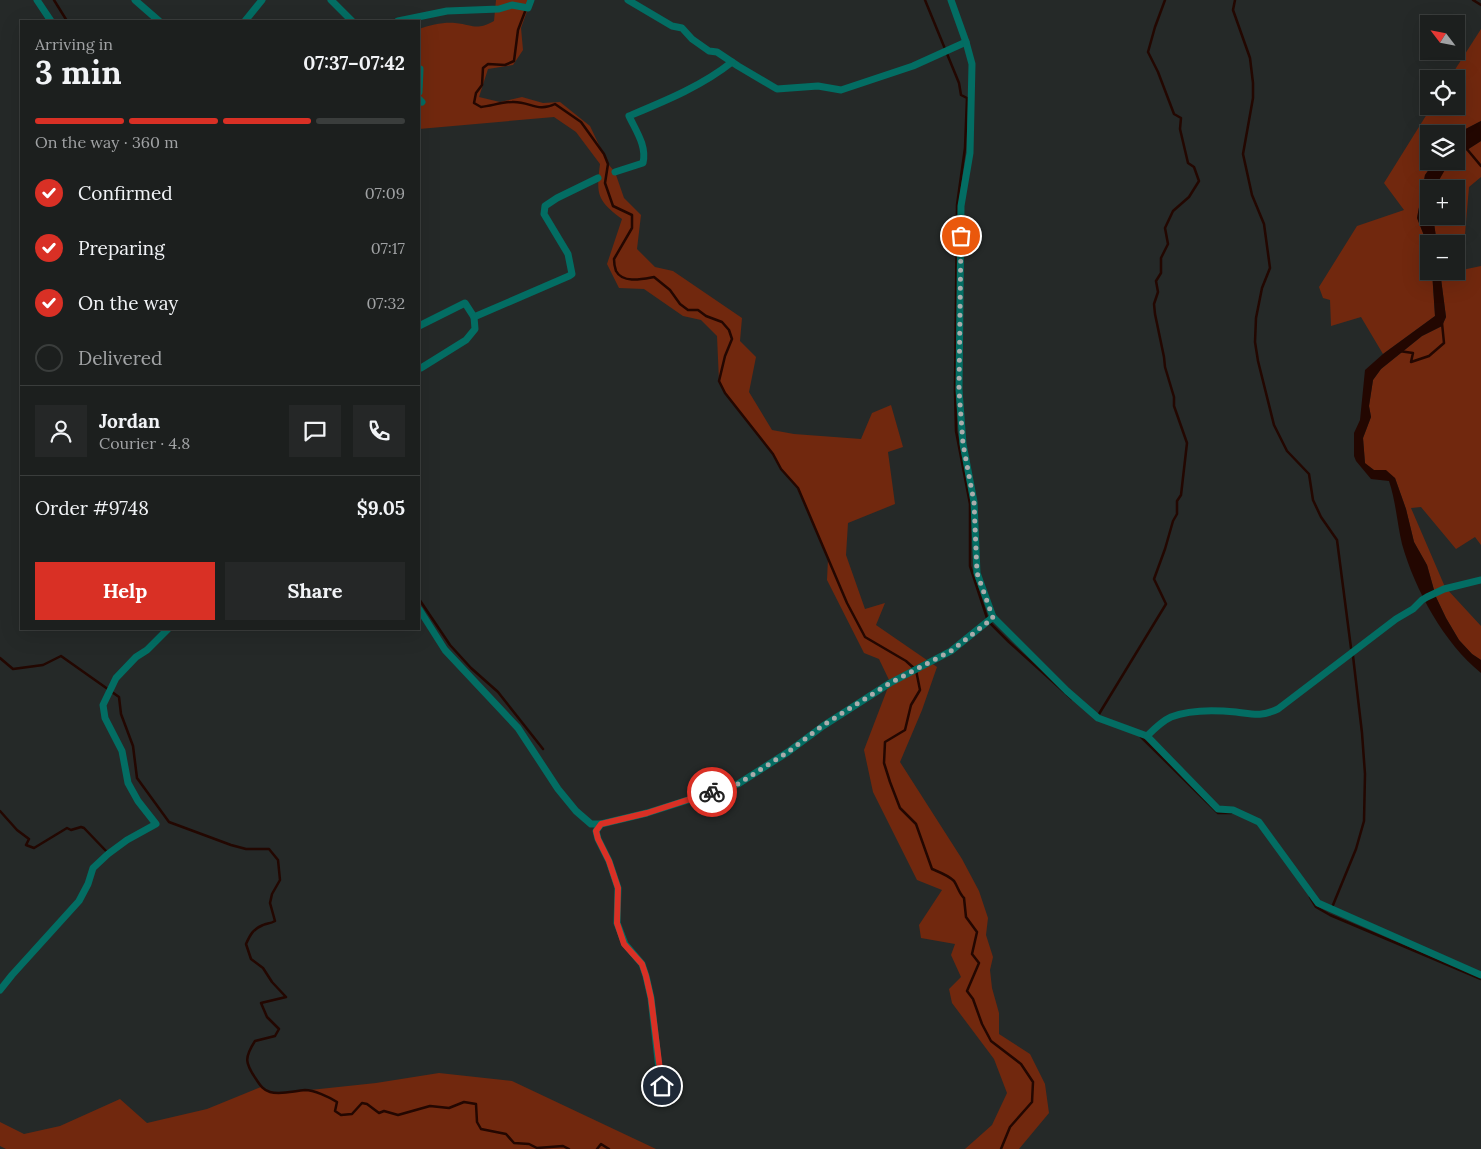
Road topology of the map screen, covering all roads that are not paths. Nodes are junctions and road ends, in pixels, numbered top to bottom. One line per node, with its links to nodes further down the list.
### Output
1 (37, 0): 8 (street)
2 (135, 0): 9 (street)
3 (262, 0): 10 (street)
4 (331, 0): 11 (street)
5 (531, 0): 12 (street)
6 (628, 0): 14 (street)
7 (950, 0): 13 (street)
8 (49, 20)
9 (158, 20)
10 (246, 20)
11 (351, 20)
12 (403, 20)
13 (966, 42): 14 (street); 22 (street)
14 (732, 62): 15 (street)
15 (615, 172)
16 (598, 178): 17 (street)
17 (474, 317): 18 (street); 19 (street)
18 (420, 326)
19 (420, 368)
20 (1481, 580): 24 (street)
21 (420, 611): 25 (street)
22 (993, 618): 24 (street); 25 (street)
23 (167, 630): 27 (street)
24 (1147, 736): 26 (street)
25 (601, 824): 28 (street)
26 (1481, 975)
27 (0, 990)
28 (665, 1103)

